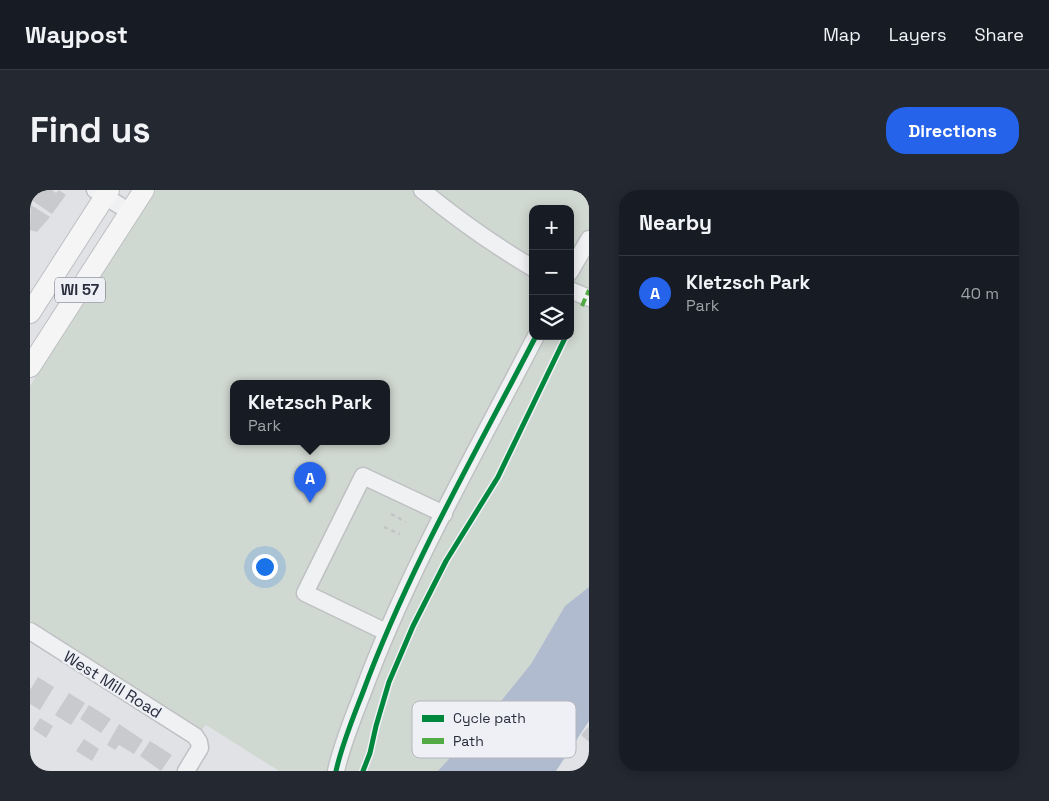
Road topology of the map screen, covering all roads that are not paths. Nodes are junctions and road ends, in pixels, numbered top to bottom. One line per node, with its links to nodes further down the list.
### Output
1 (144, 190): 4 (main road, WI 57)
2 (422, 190): 7 (street)
3 (103, 192): 4 (street); 10 (main road, WI 57)
4 (130, 212): 12 (main road, WI 57)
5 (589, 239): 6 (street)
6 (574, 265)
7 (529, 266)
8 (574, 292): 9 (street)
9 (589, 298)
10 (30, 313)
11 (534, 340): 13 (street)
12 (30, 367)
13 (444, 514): 15 (street); 15 (street)
14 (30, 631): 16 (street, West Mill Road)
15 (386, 632): 17 (street)
16 (186, 771)
17 (336, 771)

